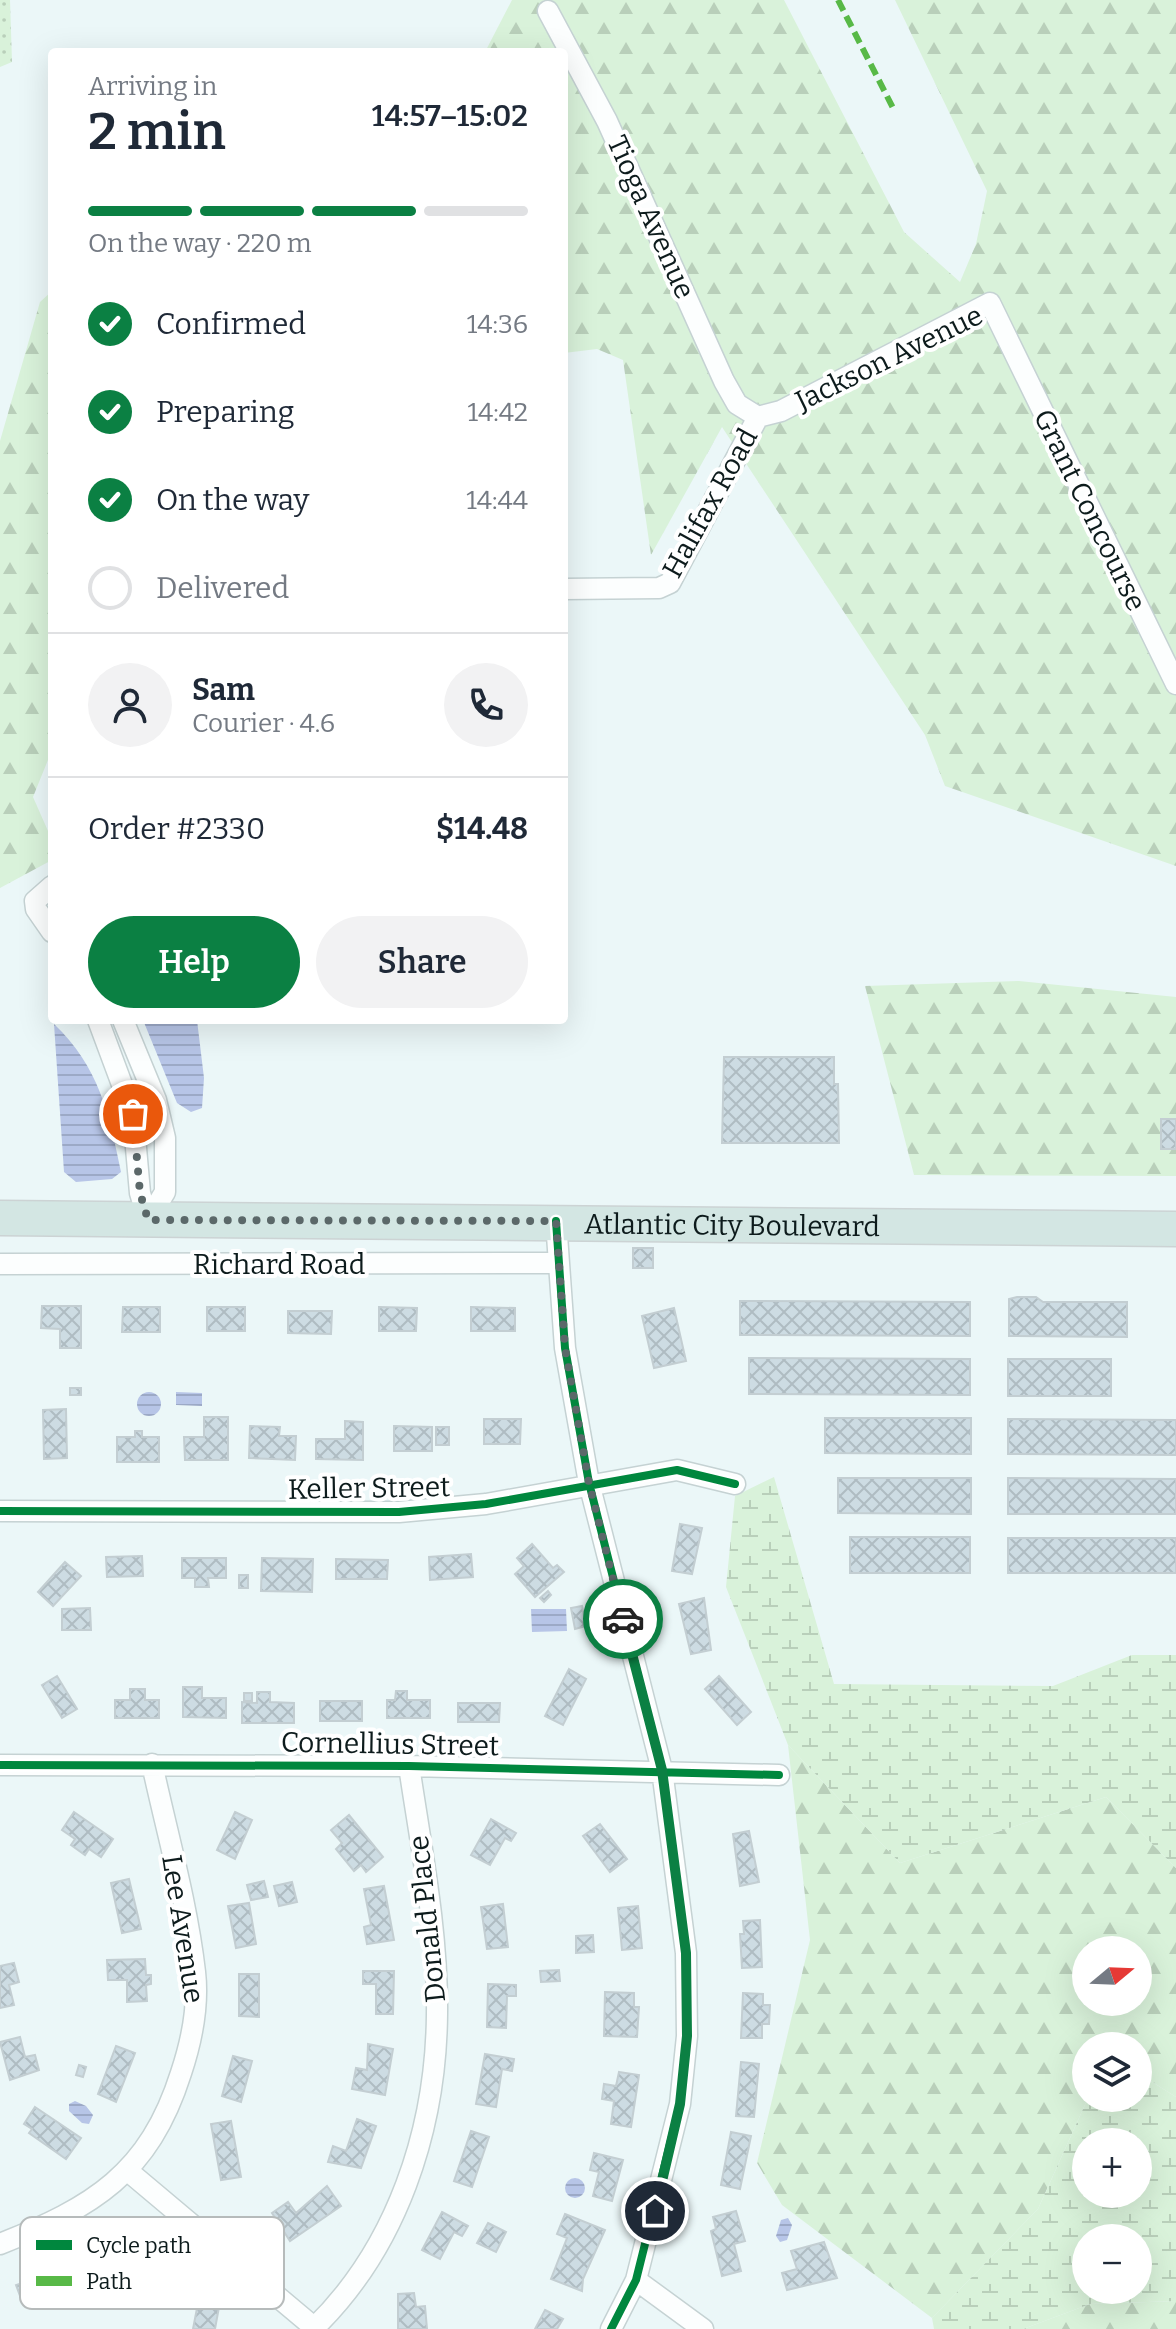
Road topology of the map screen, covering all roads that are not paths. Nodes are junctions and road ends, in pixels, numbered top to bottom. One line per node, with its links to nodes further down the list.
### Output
1 (548, 11): 3 (street, Tioga Avenue)
2 (568, 48): 5 (street, Tioga Avenue)
3 (568, 48)
4 (1005, 335): 5 (street, Jackson Avenue); 7 (street, Grant Concourse)
5 (758, 417): 6 (street, Halifax Road)
6 (568, 589)
7 (1176, 684)
8 (48, 891): 9 (street)
9 (48, 920)
10 (100, 1024): 13 (street)
11 (125, 1024): 13 (street)
12 (0, 1218): 13 (highway, Atlantic City Boulevard)
13 (148, 1220): 14 (highway, Atlantic City Boulevard)
14 (556, 1221): 15 (highway, Atlantic City Boulevard); 16 (street)
15 (1176, 1229)
16 (558, 1263): 17 (street, Richard Road); 18 (street)
17 (0, 1264)
18 (589, 1483): 19 (street, Keller Street); 20 (street, Keller Street); 24 (street)
19 (735, 1484)
20 (0, 1511)
21 (152, 1764): 22 (street, Cornellius Street); 23 (street, Cornellius Street); 26 (street, Lee Avenue)
22 (0, 1765)
23 (409, 1766): 24 (street, Cornellius Street); 33 (street, Donald Place)
24 (662, 1770): 25 (street, Cornellius Street); 31 (street)
25 (779, 1775)
26 (128, 2171): 27 (street, Lee Avenue); 28 (street)
27 (65, 2217)
28 (182, 2217)
29 (20, 2236): 30 (street, Lee Avenue)
30 (0, 2244)
31 (636, 2280): 34 (street); 35 (street)
32 (284, 2304): 33 (street)
33 (314, 2329)
34 (611, 2329)
35 (703, 2329)

